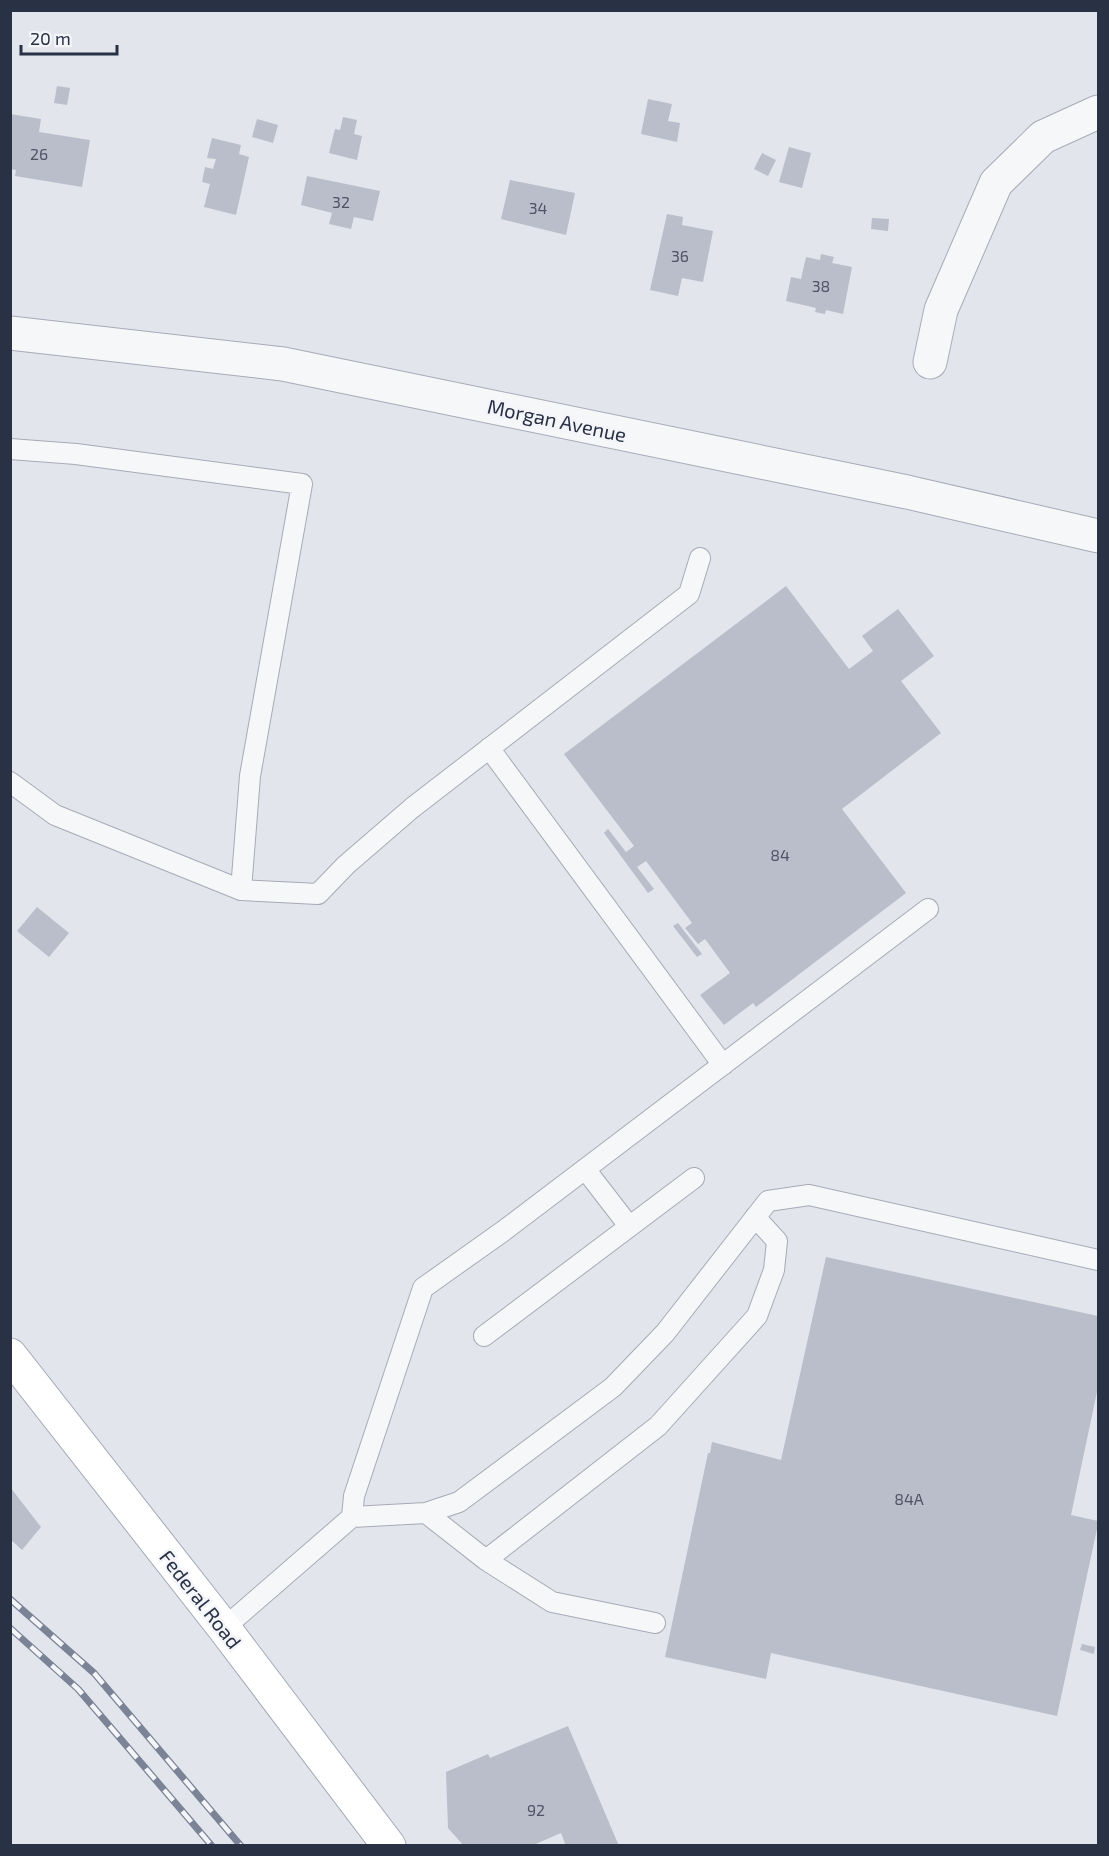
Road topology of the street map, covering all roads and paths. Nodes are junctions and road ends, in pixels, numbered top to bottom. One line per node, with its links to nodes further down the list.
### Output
1 (1098, 112): 3 (street)
2 (10, 333): 5 (street, Morgan Avenue)
3 (930, 362)
4 (10, 449): 9 (lane)
5 (1098, 536)
6 (700, 558): 7 (lane)
7 (489, 748): 9 (lane); 11 (lane)
8 (10, 782): 9 (lane)
9 (241, 890)
10 (928, 909): 11 (lane)
11 (723, 1065): 12 (lane)
12 (585, 1169): 15 (lane); 20 (lane)
13 (694, 1178): 15 (lane)
14 (755, 1217): 16 (lane); 19 (lane); 21 (lane)
15 (629, 1226): 17 (lane)
16 (1098, 1260)
17 (484, 1336)
18 (10, 1355): 23 (main road, Federal Road)
19 (426, 1513): 20 (lane); 21 (lane)
20 (352, 1517): 23 (lane)
21 (486, 1560): 22 (lane)
22 (655, 1623)
23 (224, 1628): 24 (main road, Federal Road)
24 (389, 1845)

